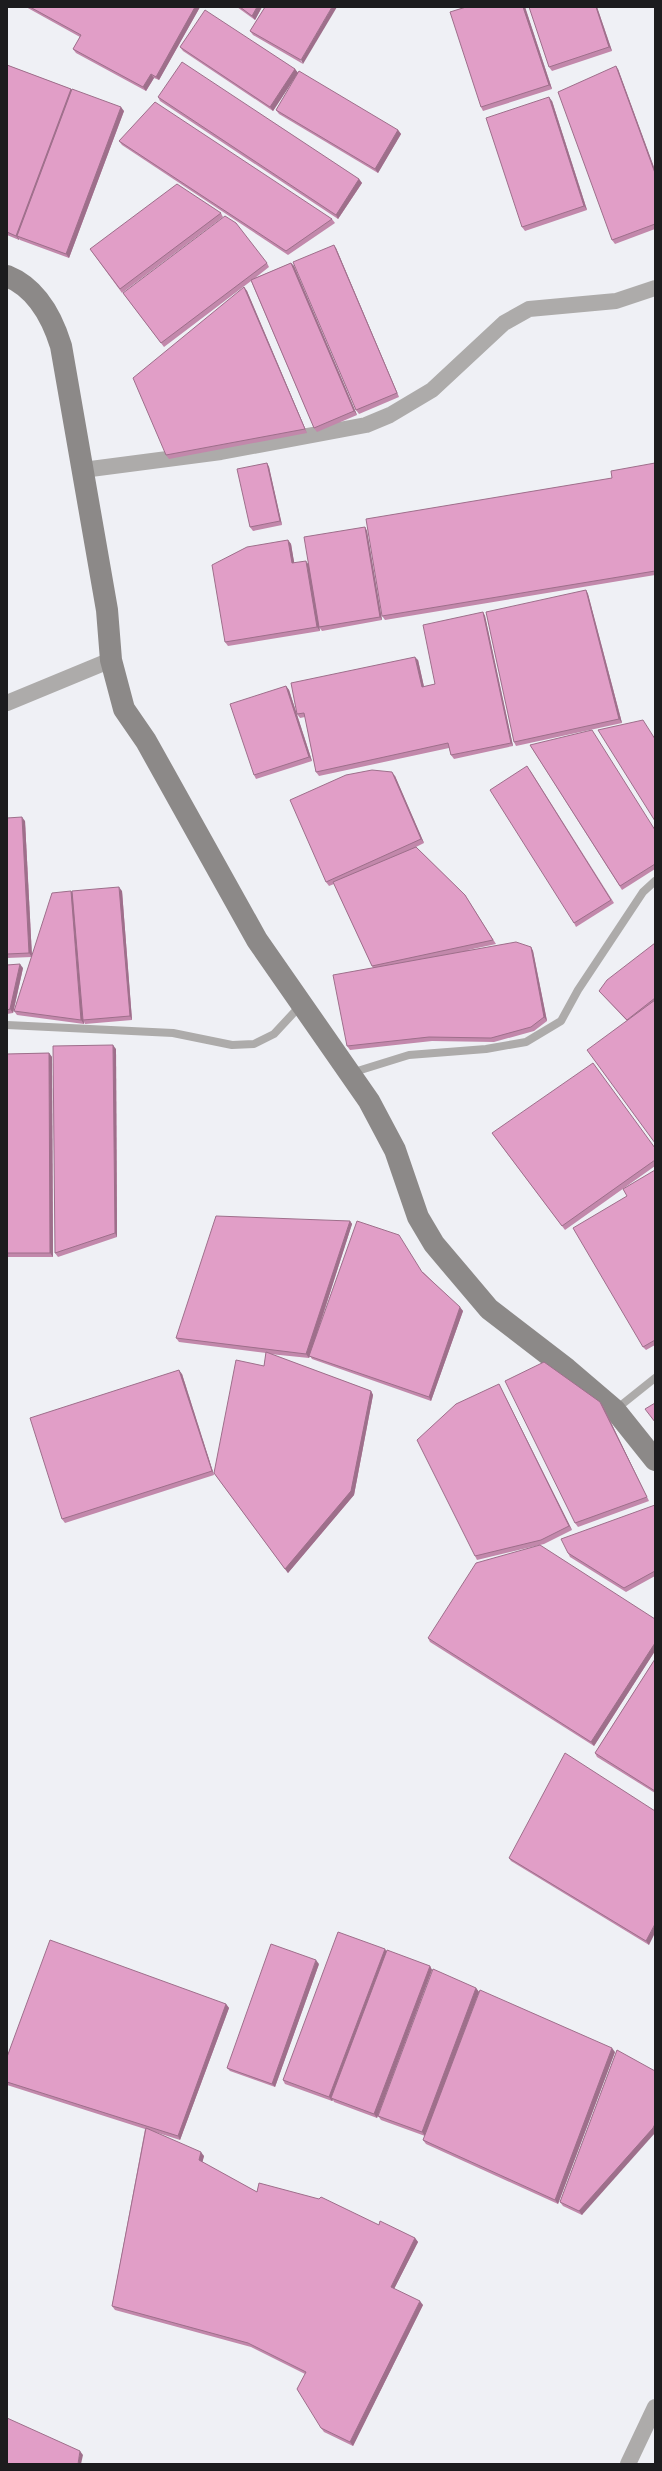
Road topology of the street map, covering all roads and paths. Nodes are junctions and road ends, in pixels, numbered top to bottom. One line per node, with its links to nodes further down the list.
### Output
1 (7, 276): 3 (street)
2 (655, 288): 3 (street)
3 (83, 470): 4 (street)
4 (111, 660): 5 (street); 7 (street)
5 (7, 703)
6 (655, 881): 9 (lane)
7 (302, 1004): 8 (lane); 9 (street)
8 (7, 1025)
9 (350, 1074): 11 (street)
10 (655, 1378): 11 (lane)
11 (615, 1410): 12 (street)
12 (655, 1460)
13 (655, 2407): 14 (street)
14 (628, 2464)

